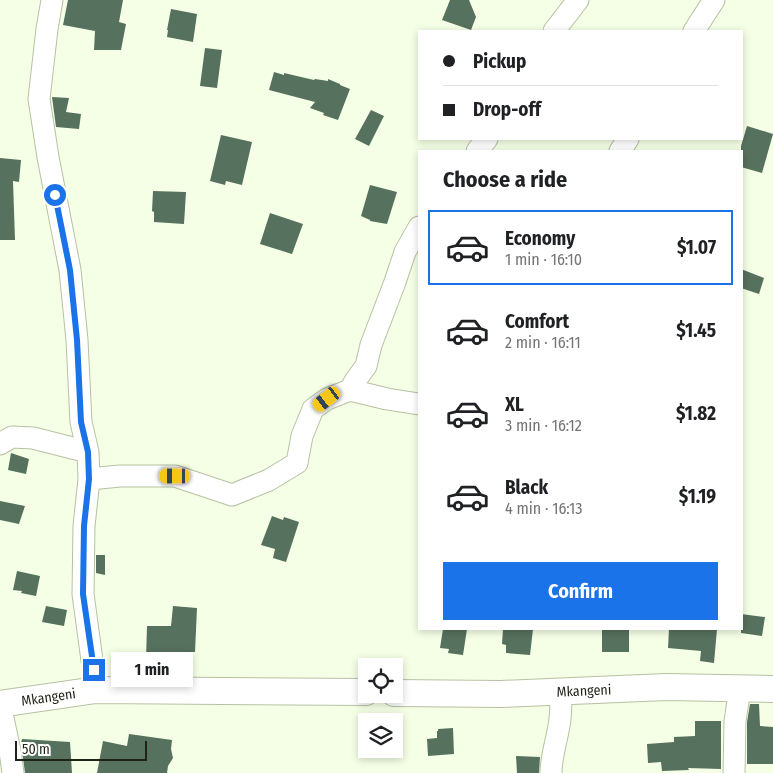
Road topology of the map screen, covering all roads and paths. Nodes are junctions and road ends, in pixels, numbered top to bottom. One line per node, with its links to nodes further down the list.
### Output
1 (52, 0): 12 (street)
2 (578, 0): 4 (street)
3 (714, 0): 5 (street)
4 (555, 30)
5 (695, 30)
6 (486, 140): 7 (street)
7 (478, 150)
8 (418, 229): 9 (street)
9 (350, 390): 10 (street); 13 (street)
10 (418, 404)
11 (0, 444): 12 (street)
12 (88, 452): 13 (street)
13 (89, 479): 16 (street)
14 (740, 688): 15 (street, Mkangeni); 17 (street, Mkangeni); 23 (street)
15 (773, 689)
16 (96, 690): 18 (street, Mkangeni); 20 (street, Mkangeni)
17 (561, 691): 19 (street, Mkangeni); 22 (street)
18 (358, 692)
19 (403, 693)
20 (0, 704): 21 (street)
21 (13, 773)
22 (551, 773)
23 (734, 773)

